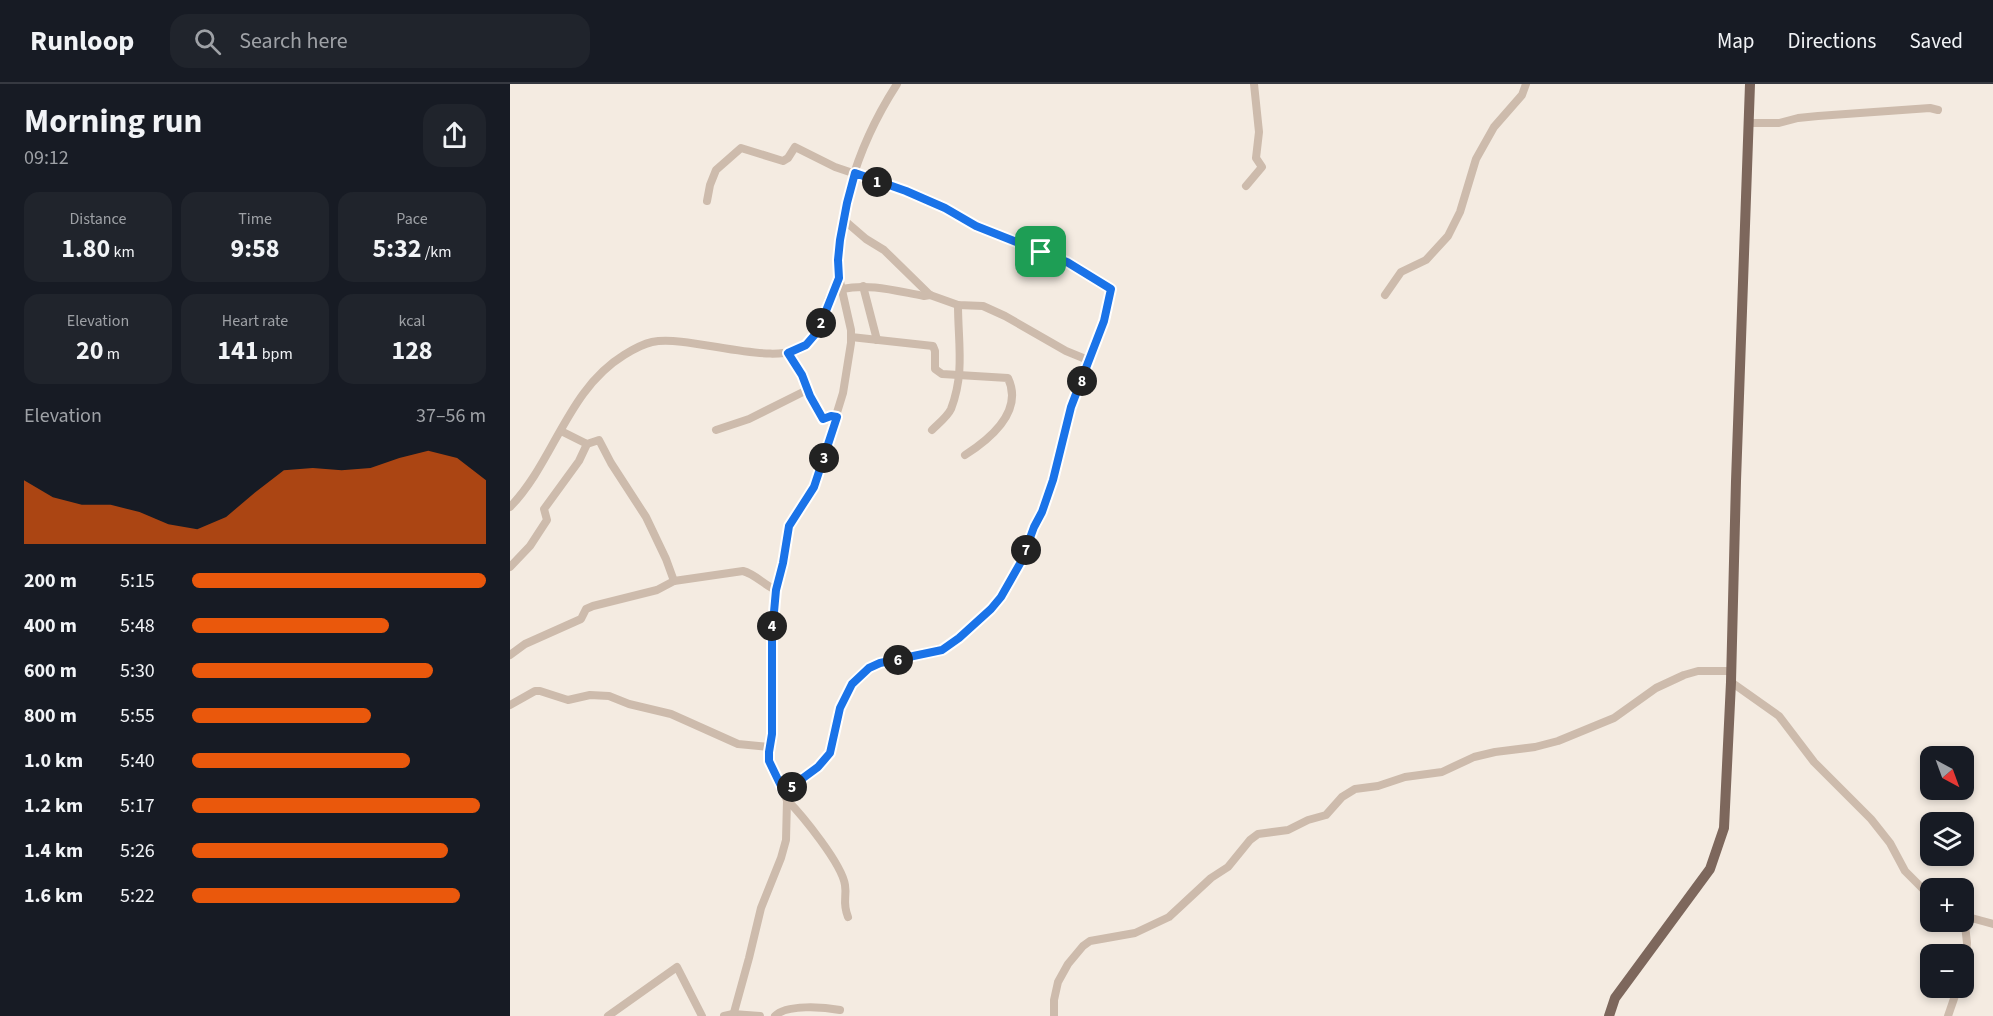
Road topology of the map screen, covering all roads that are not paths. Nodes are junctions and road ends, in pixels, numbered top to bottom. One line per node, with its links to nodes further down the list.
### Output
1 (897, 84): 7 (street)
2 (1254, 84): 8 (street)
3 (1526, 84): 15 (street)
4 (1750, 84): 6 (main road)
5 (1938, 110): 6 (street)
6 (1749, 123): 34 (main road)
7 (855, 173): 9 (street); 10 (street); 20 (street)
8 (1246, 186)
9 (707, 201)
10 (844, 220): 11 (street); 14 (street)
11 (839, 278): 13 (street); 19 (street)
12 (864, 286): 13 (street); 14 (street); 18 (street)
13 (842, 289): 17 (street)
14 (930, 295): 16 (street)
15 (1385, 295)
16 (958, 305): 20 (street); 21 (street)
17 (851, 338): 18 (street); 23 (street)
18 (877, 340): 21 (street)
19 (788, 353): 22 (street); 26 (street)
20 (1088, 360): 37 (street)
21 (960, 376): 25 (street); 28 (street)
22 (809, 389): 23 (street); 24 (street)
23 (837, 417): 32 (street)
24 (716, 430)
25 (932, 430)
26 (561, 431): 27 (street); 29 (street)
27 (587, 444): 30 (street); 31 (street)
28 (965, 455)
29 (510, 507)
30 (510, 567)
31 (674, 582): 32 (street); 33 (street)
32 (776, 590): 36 (street)
33 (510, 655)
34 (1731, 676): 38 (street); 49 (street); 50 (main road)
35 (510, 705): 36 (street)
36 (769, 747): 37 (street)
37 (785, 796): 39 (street); 44 (street)
38 (1920, 888)
39 (848, 917)
40 (1974, 919): 41 (street)
41 (1993, 924)
42 (1954, 998): 51 (street)
43 (840, 1010): 48 (street)
44 (730, 1015): 47 (street)
45 (608, 1016): 46 (street)
46 (702, 1016)
47 (760, 1016)
48 (775, 1016)
49 (1054, 1016)
50 (1609, 1016)
51 (1948, 1016)

